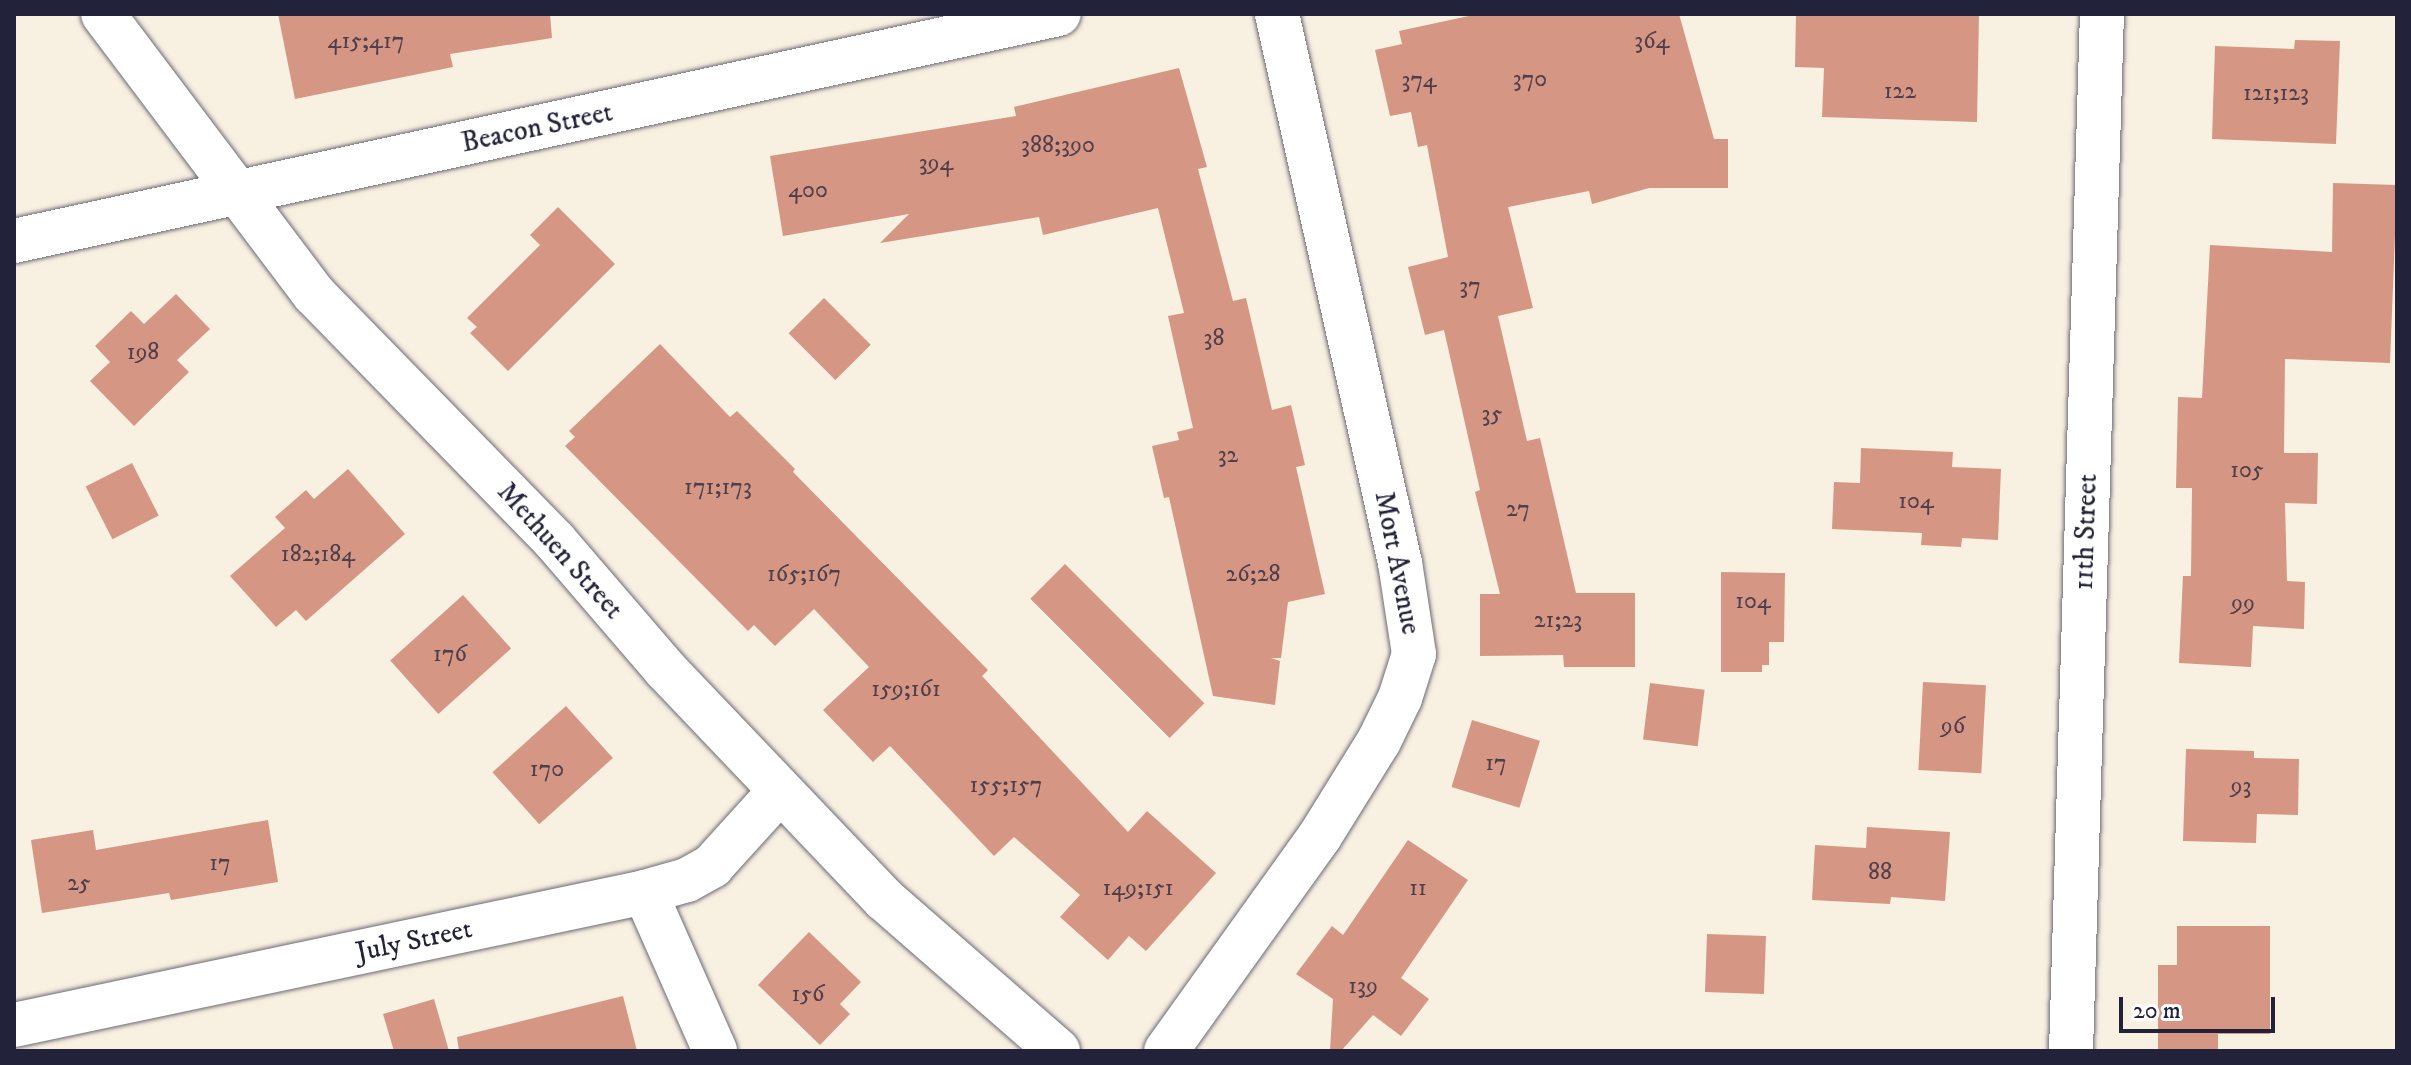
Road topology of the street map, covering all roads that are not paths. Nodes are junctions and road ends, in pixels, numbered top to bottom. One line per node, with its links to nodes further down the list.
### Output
1 (103, 14): 5 (street, Methuen Street)
2 (1059, 14): 5 (street, Beacon Street)
3 (1277, 14): 12 (street, Mort Avenue)
4 (2102, 14): 13 (street, 11th Street)
5 (236, 192): 6 (street, Beacon Street); 7 (street, Methuen Street)
6 (14, 241)
7 (779, 792): 8 (street, July Street); 11 (street, Methuen Street)
8 (645, 892): 9 (street, July Street); 10 (street)
9 (14, 1025)
10 (715, 1051)
11 (1058, 1051)
12 (1166, 1051)
13 (2071, 1051)

